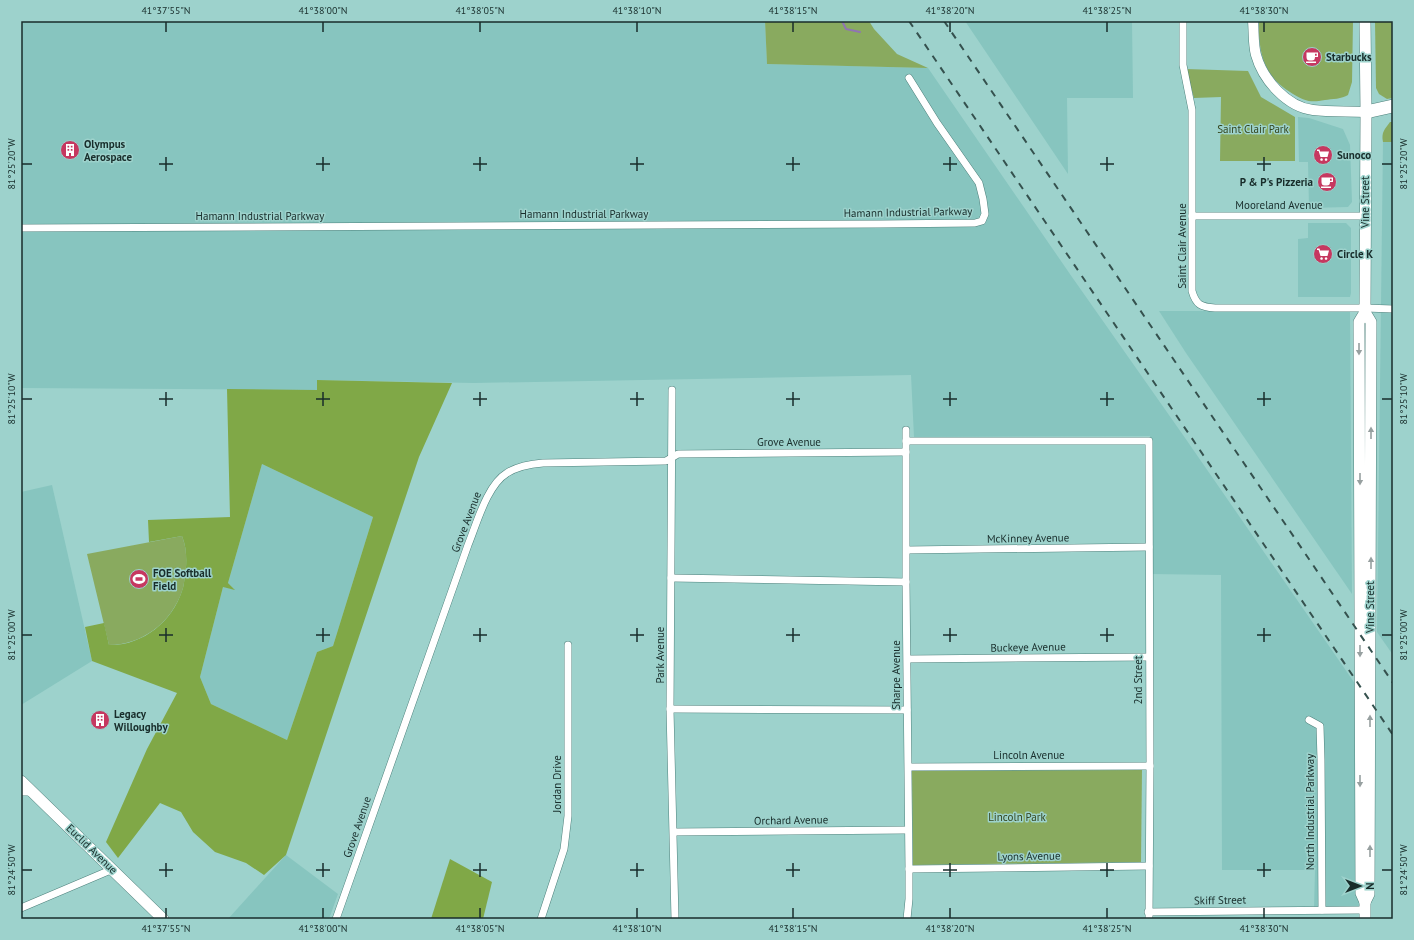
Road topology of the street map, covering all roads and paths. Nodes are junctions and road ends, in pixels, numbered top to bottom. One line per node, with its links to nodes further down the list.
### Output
1 (1183, 21): 8 (street, Saint Clair Avenue)
2 (1254, 21): 6 (street)
3 (1365, 21): 6 (main road, Vine Street)
4 (909, 78): 10 (street, Hamann Industrial Parkway)
5 (1393, 106): 6 (highway)
6 (1366, 112): 7 (highway); 9 (main road, Vine Street)
7 (1393, 116)
8 (1192, 216): 9 (street, Mooreland Avenue); 12 (street, Saint Clair Avenue)
9 (1365, 216): 12 (main road, Vine Street)
10 (21, 228)
11 (1393, 309): 12 (street)
12 (1365, 310): 39 (main road, Vine Street)
13 (672, 390): 17 (street, Park Avenue)
14 (906, 430): 15 (street, Sharpe Avenue)
15 (906, 441): 16 (street, Sharpe Avenue); 18 (street, 2nd Street)
16 (906, 452): 17 (street, Grove Avenue); 19 (street, Sharpe Avenue)
17 (672, 457): 20 (street, Park Avenue); 42 (street, Grove Avenue)
18 (1148, 547): 19 (street, McKinney Avenue); 23 (street, 2nd Street)
19 (907, 550): 21 (street, Sharpe Avenue)
20 (671, 578): 21 (street); 25 (street, Park Avenue)
21 (906, 582): 24 (street, Sharpe Avenue)
22 (568, 645): 43 (street, Jordan Drive)
23 (1149, 657): 24 (street, Buckeye Avenue); 28 (street, 2nd Street)
24 (908, 659): 26 (street, Sharpe Avenue)
25 (670, 709): 26 (street); 33 (street, Park Avenue)
26 (907, 710): 29 (street, Sharpe Avenue)
27 (1309, 720): 38 (street, North Industrial Parkway)
28 (1150, 766): 29 (street, Lincoln Avenue); 34 (street, 2nd Street)
29 (908, 767): 32 (street, Sharpe Avenue)
30 (21, 780): 31 (main road, Euclid Avenue)
31 (26, 792): 35 (main road, Euclid Avenue)
32 (908, 830): 33 (street, Orchard Avenue); 36 (street, Sharpe Avenue)
33 (674, 832): 44 (street, Park Avenue)
34 (1149, 866): 36 (street, Lyons Avenue); 40 (street, 2nd Street)
35 (112, 869): 37 (street); 41 (main road, Euclid Avenue)
36 (909, 869): 45 (street, Sharpe Avenue)
37 (21, 908)
38 (1322, 910): 39 (street, Skiff Street); 40 (street, Skiff Street)
39 (1365, 911)
40 (1148, 915)
41 (163, 919)
42 (336, 919)
43 (541, 919)
44 (675, 919)
45 (907, 919)

